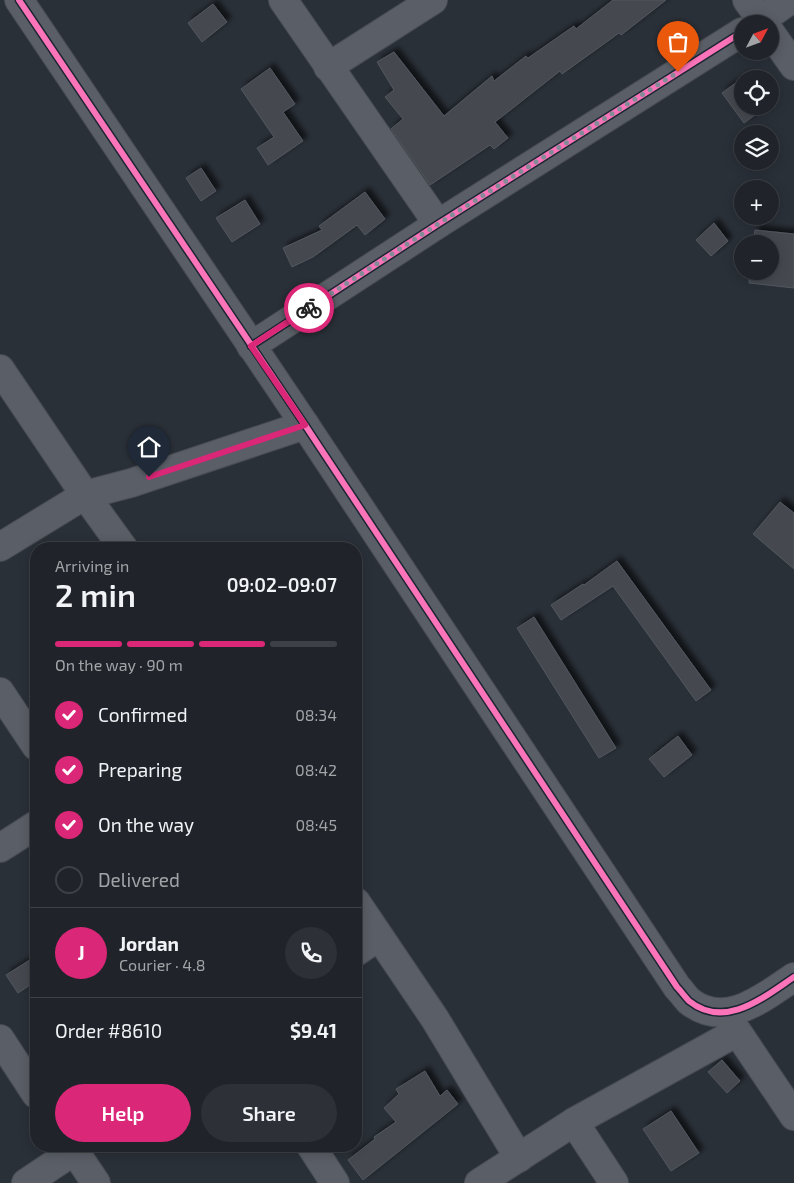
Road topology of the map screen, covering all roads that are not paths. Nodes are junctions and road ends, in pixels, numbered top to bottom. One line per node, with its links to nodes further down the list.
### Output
1 (19, 0): 11 (street)
2 (283, 0): 9 (street)
3 (433, 0): 9 (street)
4 (790, 0): 5 (street)
5 (768, 15)
6 (734, 37): 10 (street)
7 (779, 48): 8 (street)
8 (794, 66)
9 (328, 67): 10 (street)
10 (438, 224): 11 (street)
11 (251, 346): 13 (street)
12 (0, 368): 14 (street)
13 (305, 425): 14 (street); 25 (street)
14 (85, 495): 15 (street); 16 (street)
15 (119, 542)
16 (0, 547)
17 (0, 692): 18 (street)
18 (30, 737)
19 (30, 829): 20 (street)
20 (0, 848)
21 (362, 912): 22 (street)
22 (378, 937): 23 (street); 33 (street)
23 (362, 948)
24 (794, 977): 25 (street)
25 (731, 1023): 28 (street); 29 (street)
26 (0, 1039): 27 (street)
27 (30, 1085)
28 (794, 1116)
29 (574, 1122): 33 (street); 38 (street)
30 (67, 1152): 34 (street)
31 (75, 1152): 35 (street)
32 (315, 1152): 36 (street)
33 (519, 1158): 37 (street)
34 (26, 1183)
35 (96, 1183)
36 (335, 1183)
37 (479, 1183)
38 (614, 1183)

